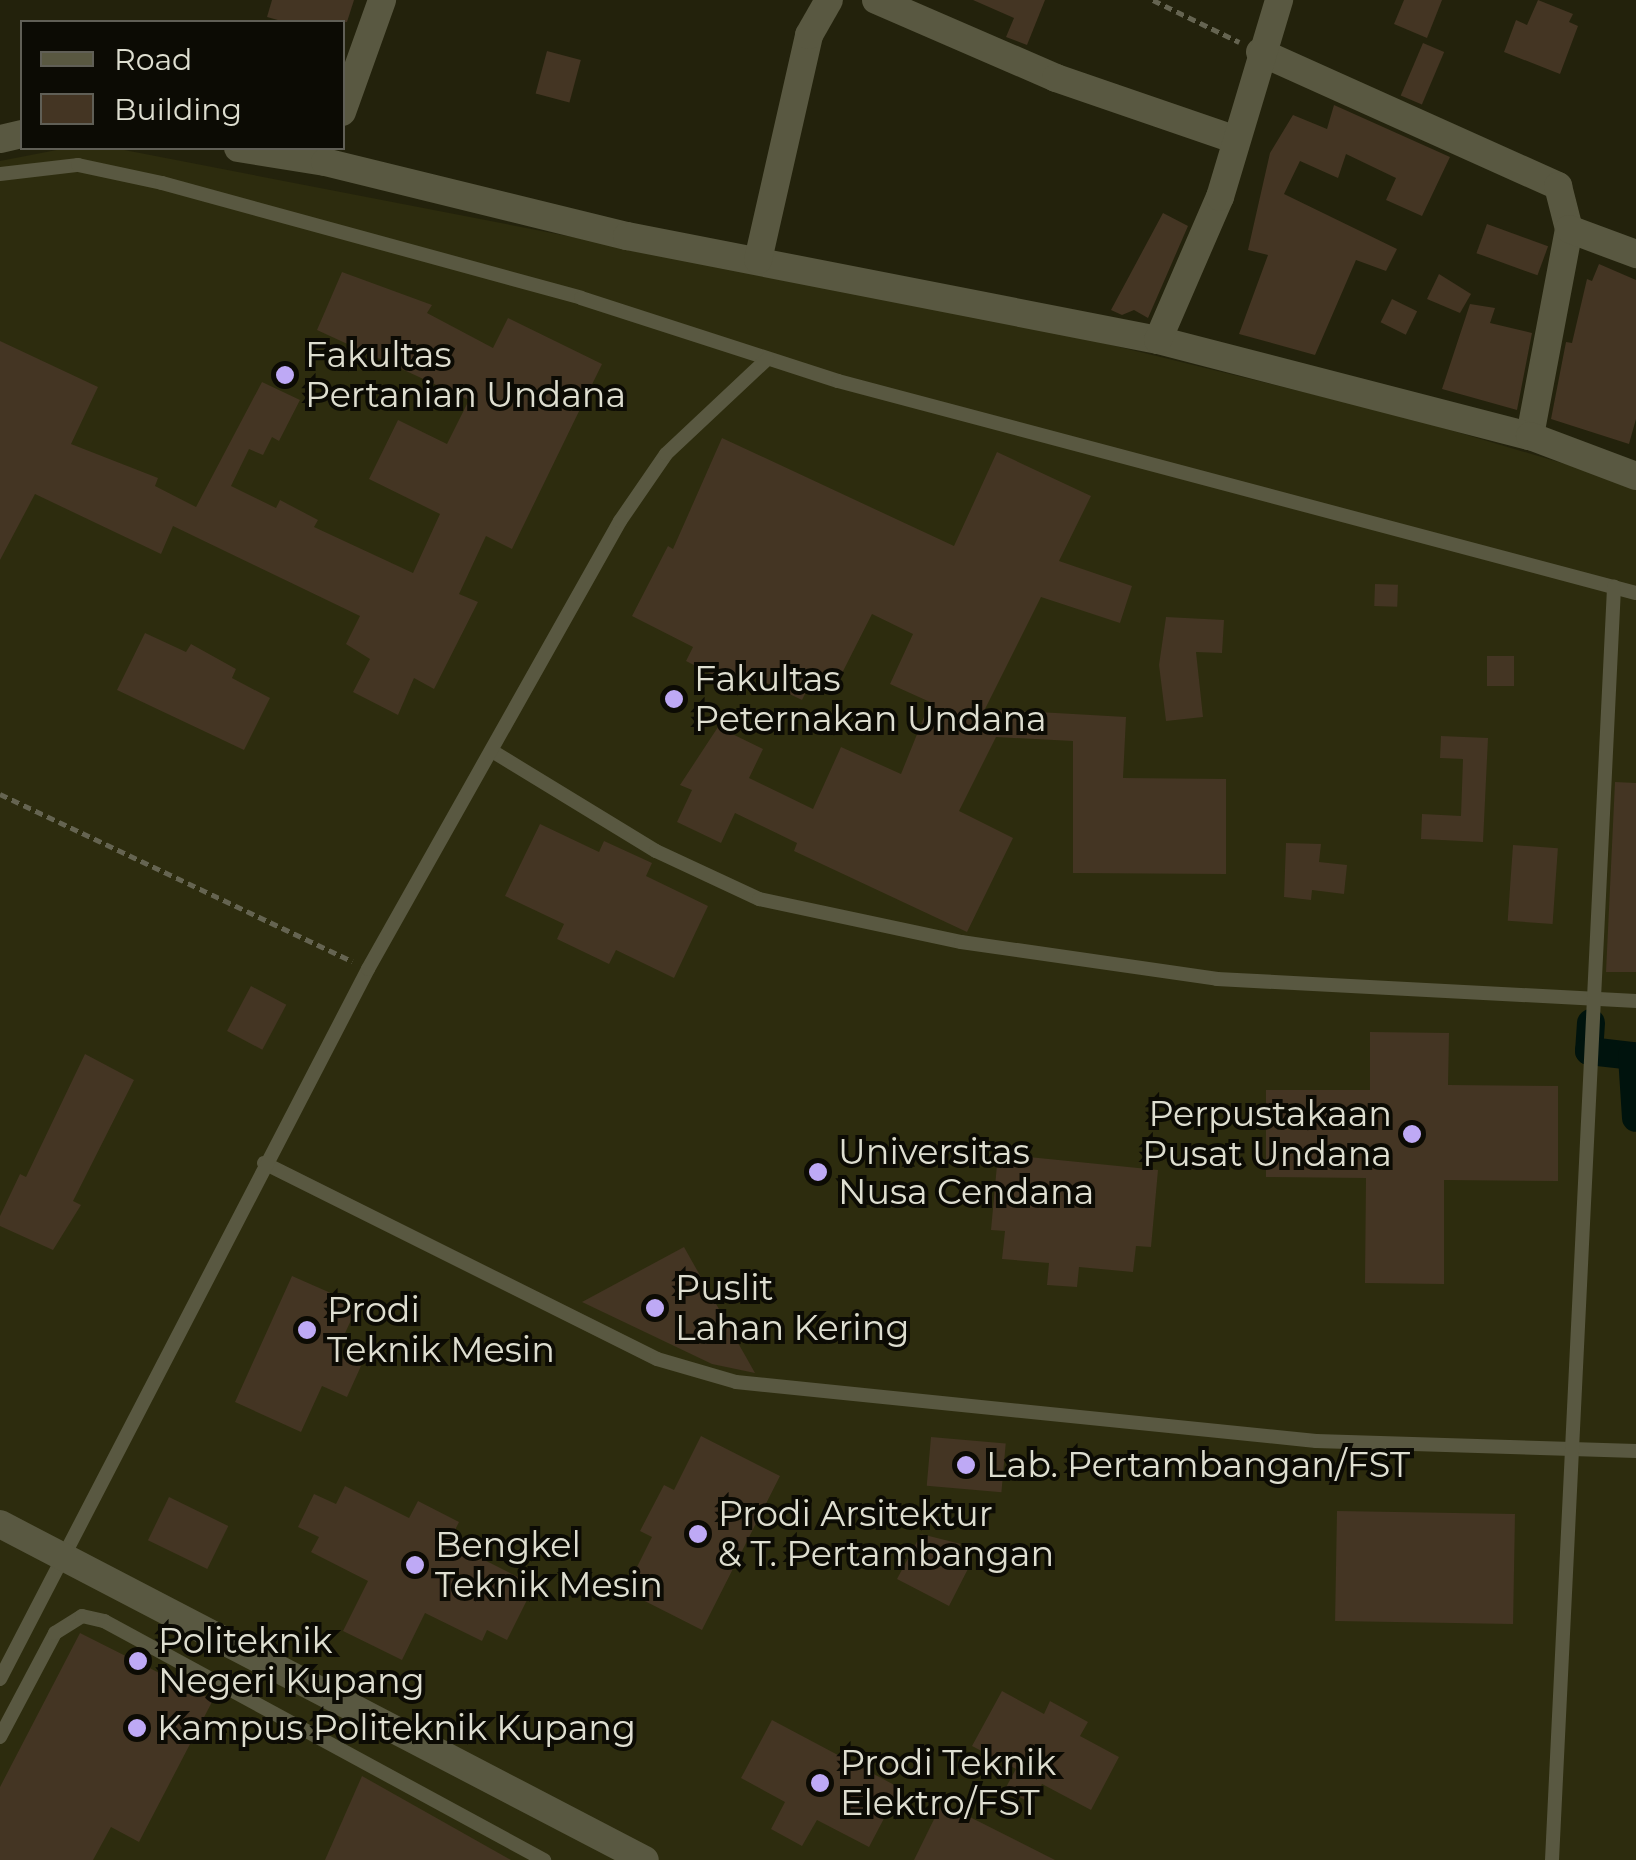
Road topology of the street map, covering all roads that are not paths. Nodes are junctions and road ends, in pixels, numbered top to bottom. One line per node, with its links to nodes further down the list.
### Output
1 (382, 0): 6 (street)
2 (829, 0): 13 (street)
3 (876, 0): 7 (street)
4 (1280, 0): 5 (street)
5 (1260, 52): 7 (street); 11 (street)
6 (345, 104)
7 (1236, 140): 14 (street)
8 (264, 150): 9 (street)
9 (328, 155): 13 (street)
10 (0, 174): 15 (lane)
11 (1569, 229): 12 (street); 16 (street)
12 (1636, 254)
13 (758, 260): 14 (street)
14 (1158, 340): 16 (street)
15 (767, 359): 18 (lane); 20 (lane)
16 (1530, 436): 17 (street)
17 (1636, 476)
18 (1614, 586): 19 (lane); 21 (lane)
19 (1636, 593)
20 (492, 751): 21 (lane); 23 (lane)
21 (1592, 998): 22 (lane); 24 (lane)
22 (1636, 1001)
23 (264, 1163): 24 (lane); 27 (lane)
24 (1573, 1450): 25 (lane); 32 (lane)
25 (1636, 1451)
26 (0, 1524): 27 (street)
27 (58, 1560): 28 (lane); 31 (street)
28 (0, 1679)
29 (0, 1737): 30 (lane)
30 (544, 1860)
31 (645, 1860)
32 (1552, 1860)

